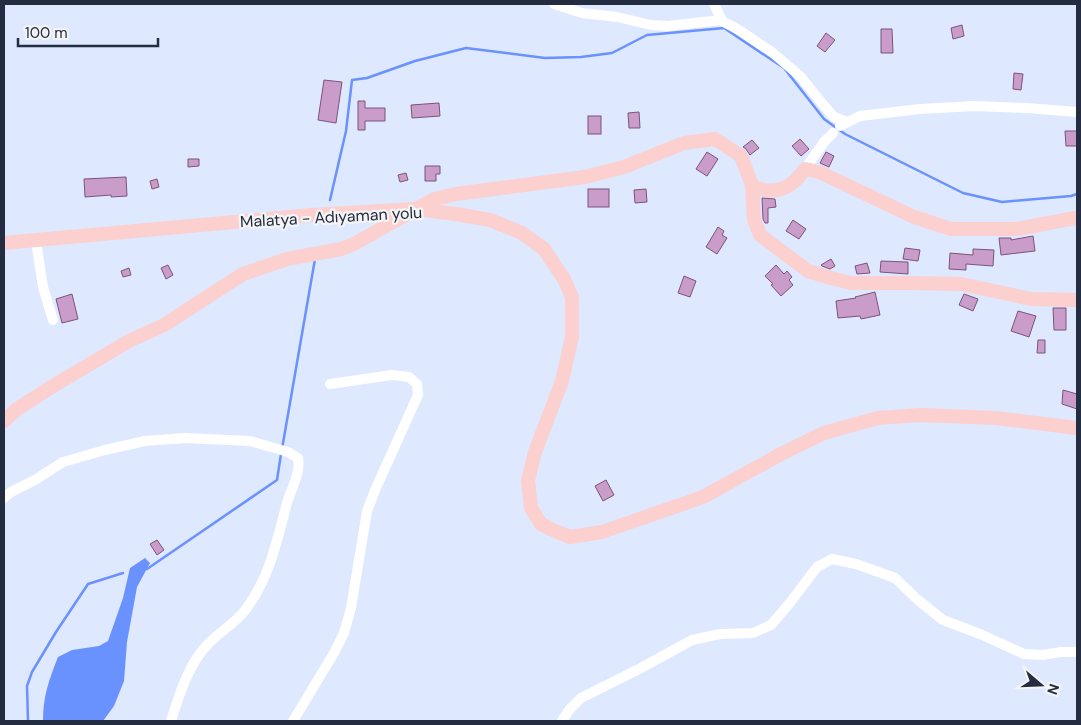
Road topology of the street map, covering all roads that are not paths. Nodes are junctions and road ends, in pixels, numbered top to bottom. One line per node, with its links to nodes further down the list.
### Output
1 (554, 4): 3 (street)
2 (714, 4): 3 (street)
3 (721, 20): 5 (street)
4 (1077, 112): 5 (street)
5 (840, 127): 6 (street)
6 (805, 169): 7 (main road); 9 (main road)
7 (752, 185): 8 (main road); 12 (main road)
8 (415, 209): 10 (main road, Malatya - Adıyaman yolu); 15 (main road); 16 (main road, Malatya - Adıyaman yolu)
9 (1077, 219)
10 (36, 241): 11 (main road, Malatya - Adıyaman yolu); 13 (street)
11 (4, 243)
12 (1077, 300)
13 (53, 320)
14 (330, 384): 20 (street)
15 (4, 421)
16 (1077, 428)
17 (4, 498): 19 (street)
18 (1077, 652): 21 (street)
19 (171, 721)
20 (293, 721)
21 (562, 721)

